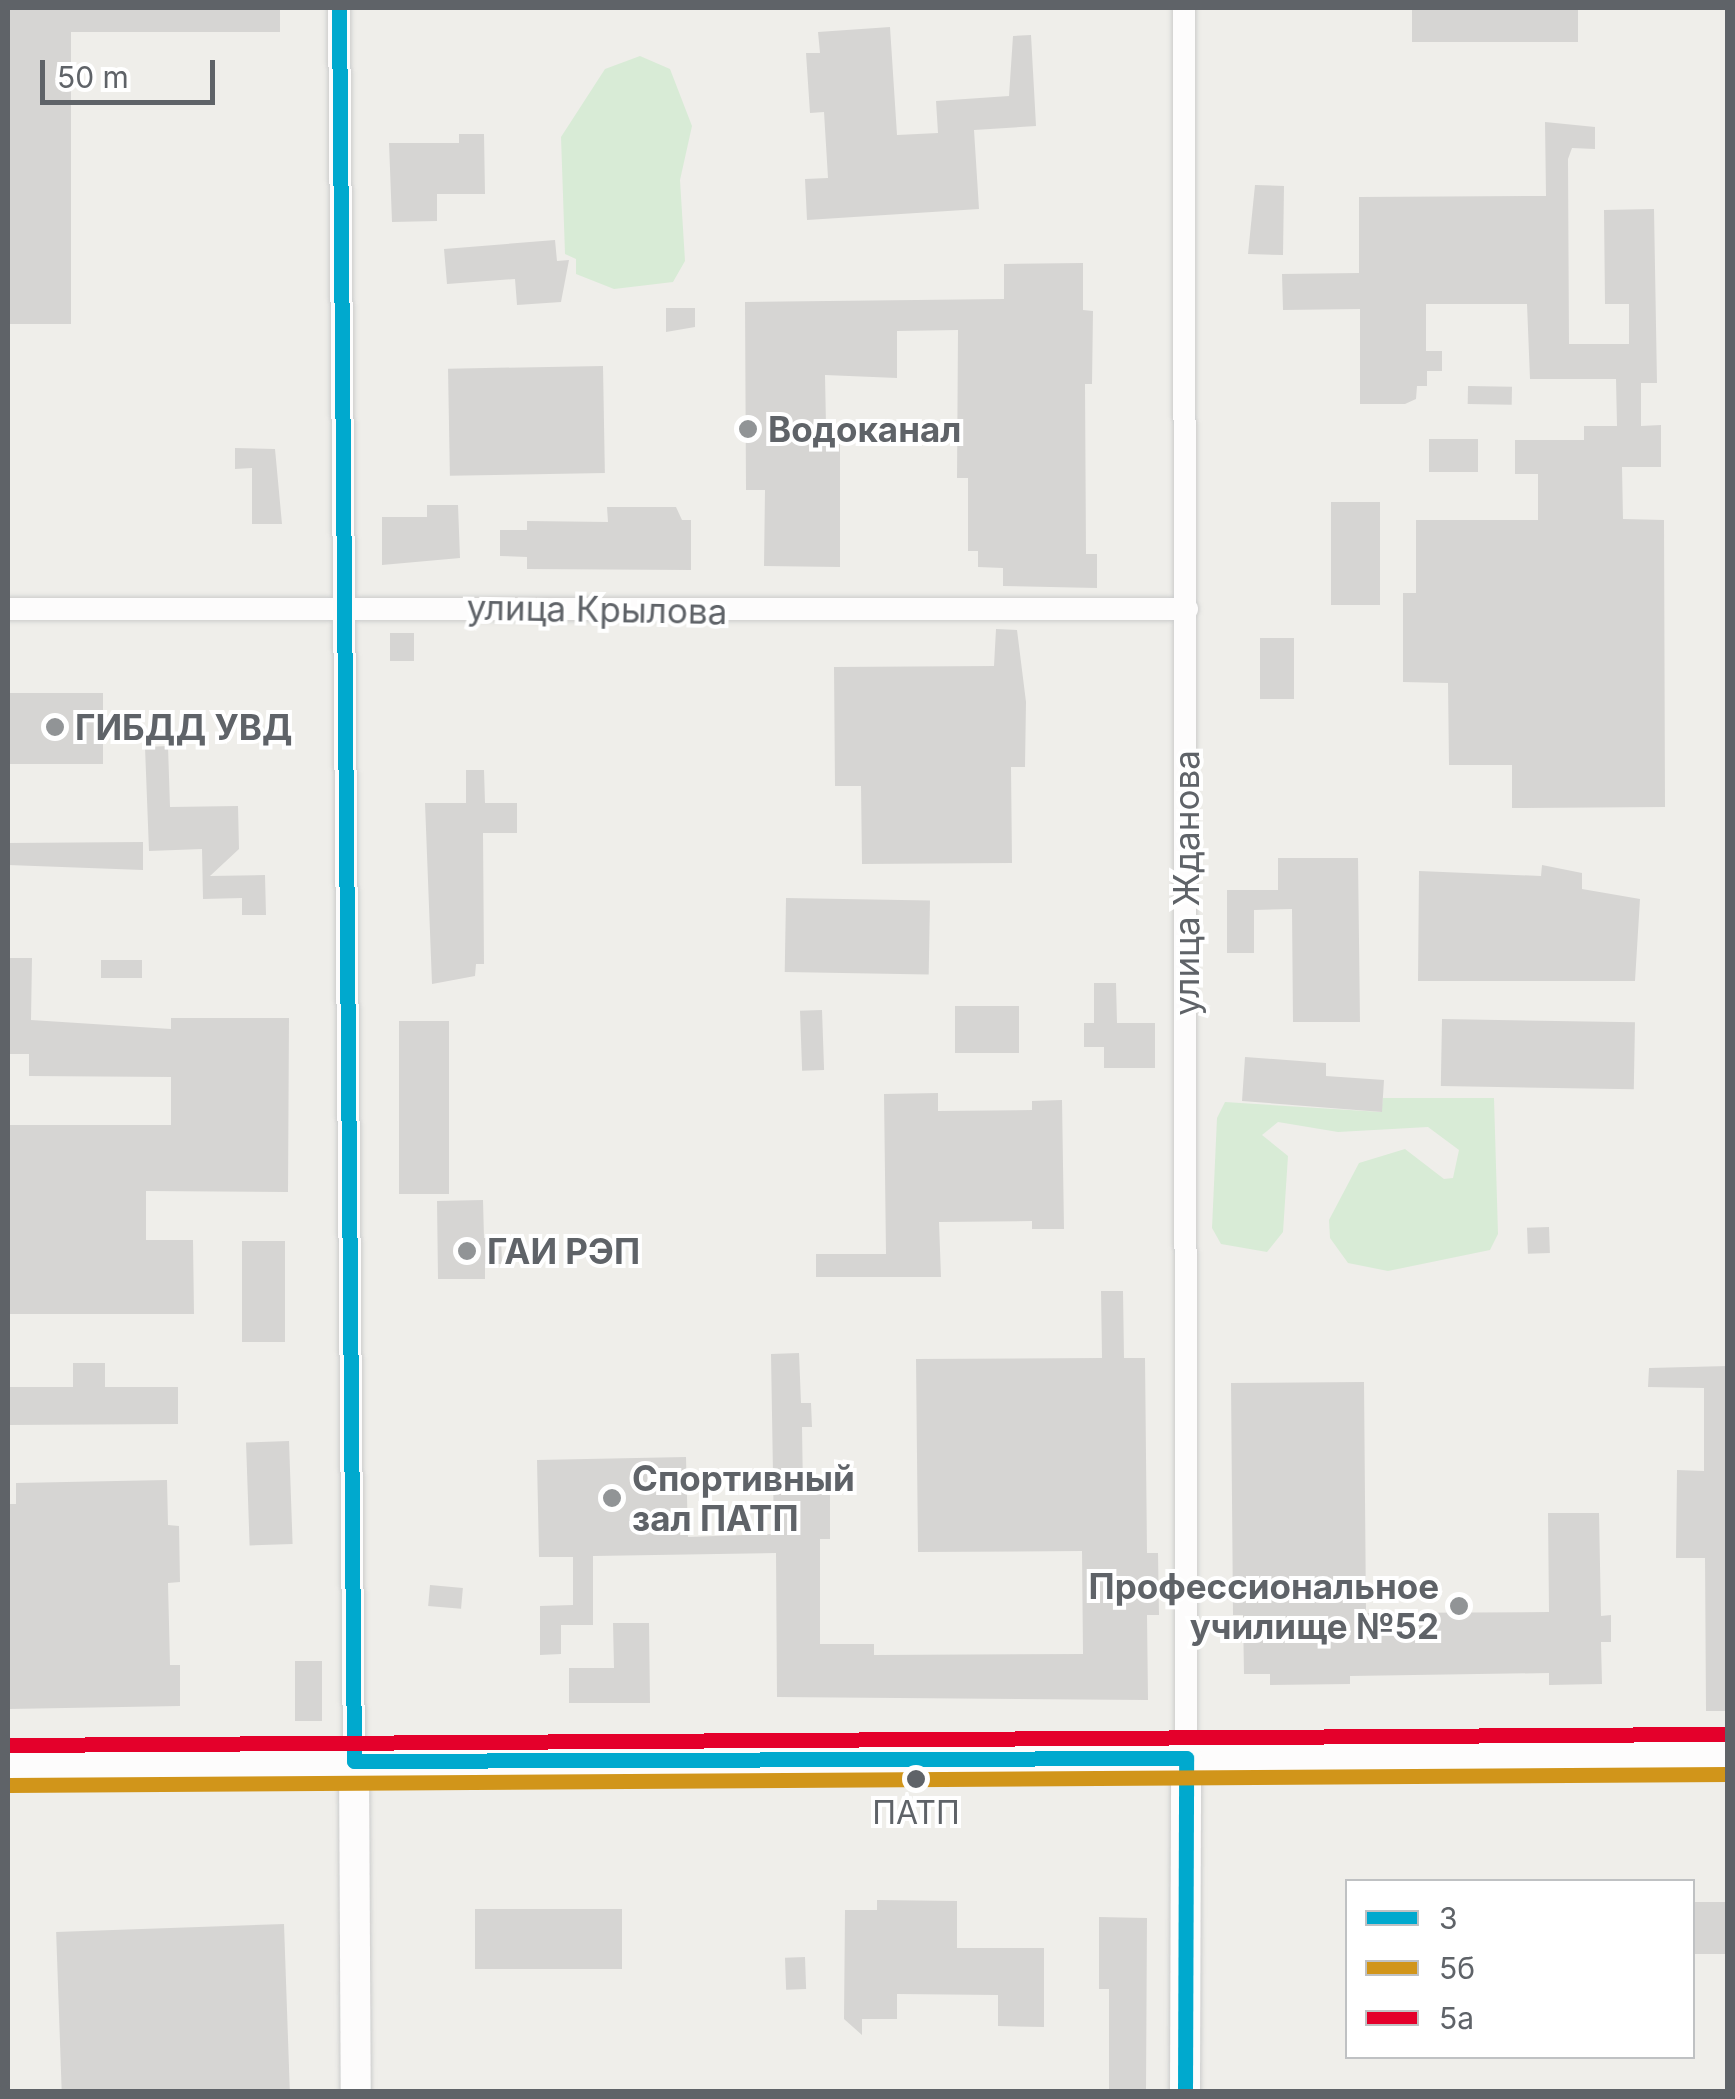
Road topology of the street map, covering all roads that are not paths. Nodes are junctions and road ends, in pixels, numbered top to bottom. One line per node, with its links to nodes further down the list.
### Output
1 (338, 8): 3 (street)
2 (1184, 8): 5 (street, улица Жданова)
3 (339, 605): 4 (street, улица Крылова); 5 (street, улица Крылова); 8 (street)
4 (8, 608)
5 (1187, 609): 7 (street, улица Жданова)
6 (1728, 1754): 7 (main road)
7 (1186, 1758): 8 (main road); 11 (main road)
8 (354, 1761): 9 (main road); 10 (main road)
9 (8, 1765)
10 (356, 2092)
11 (1185, 2092)

